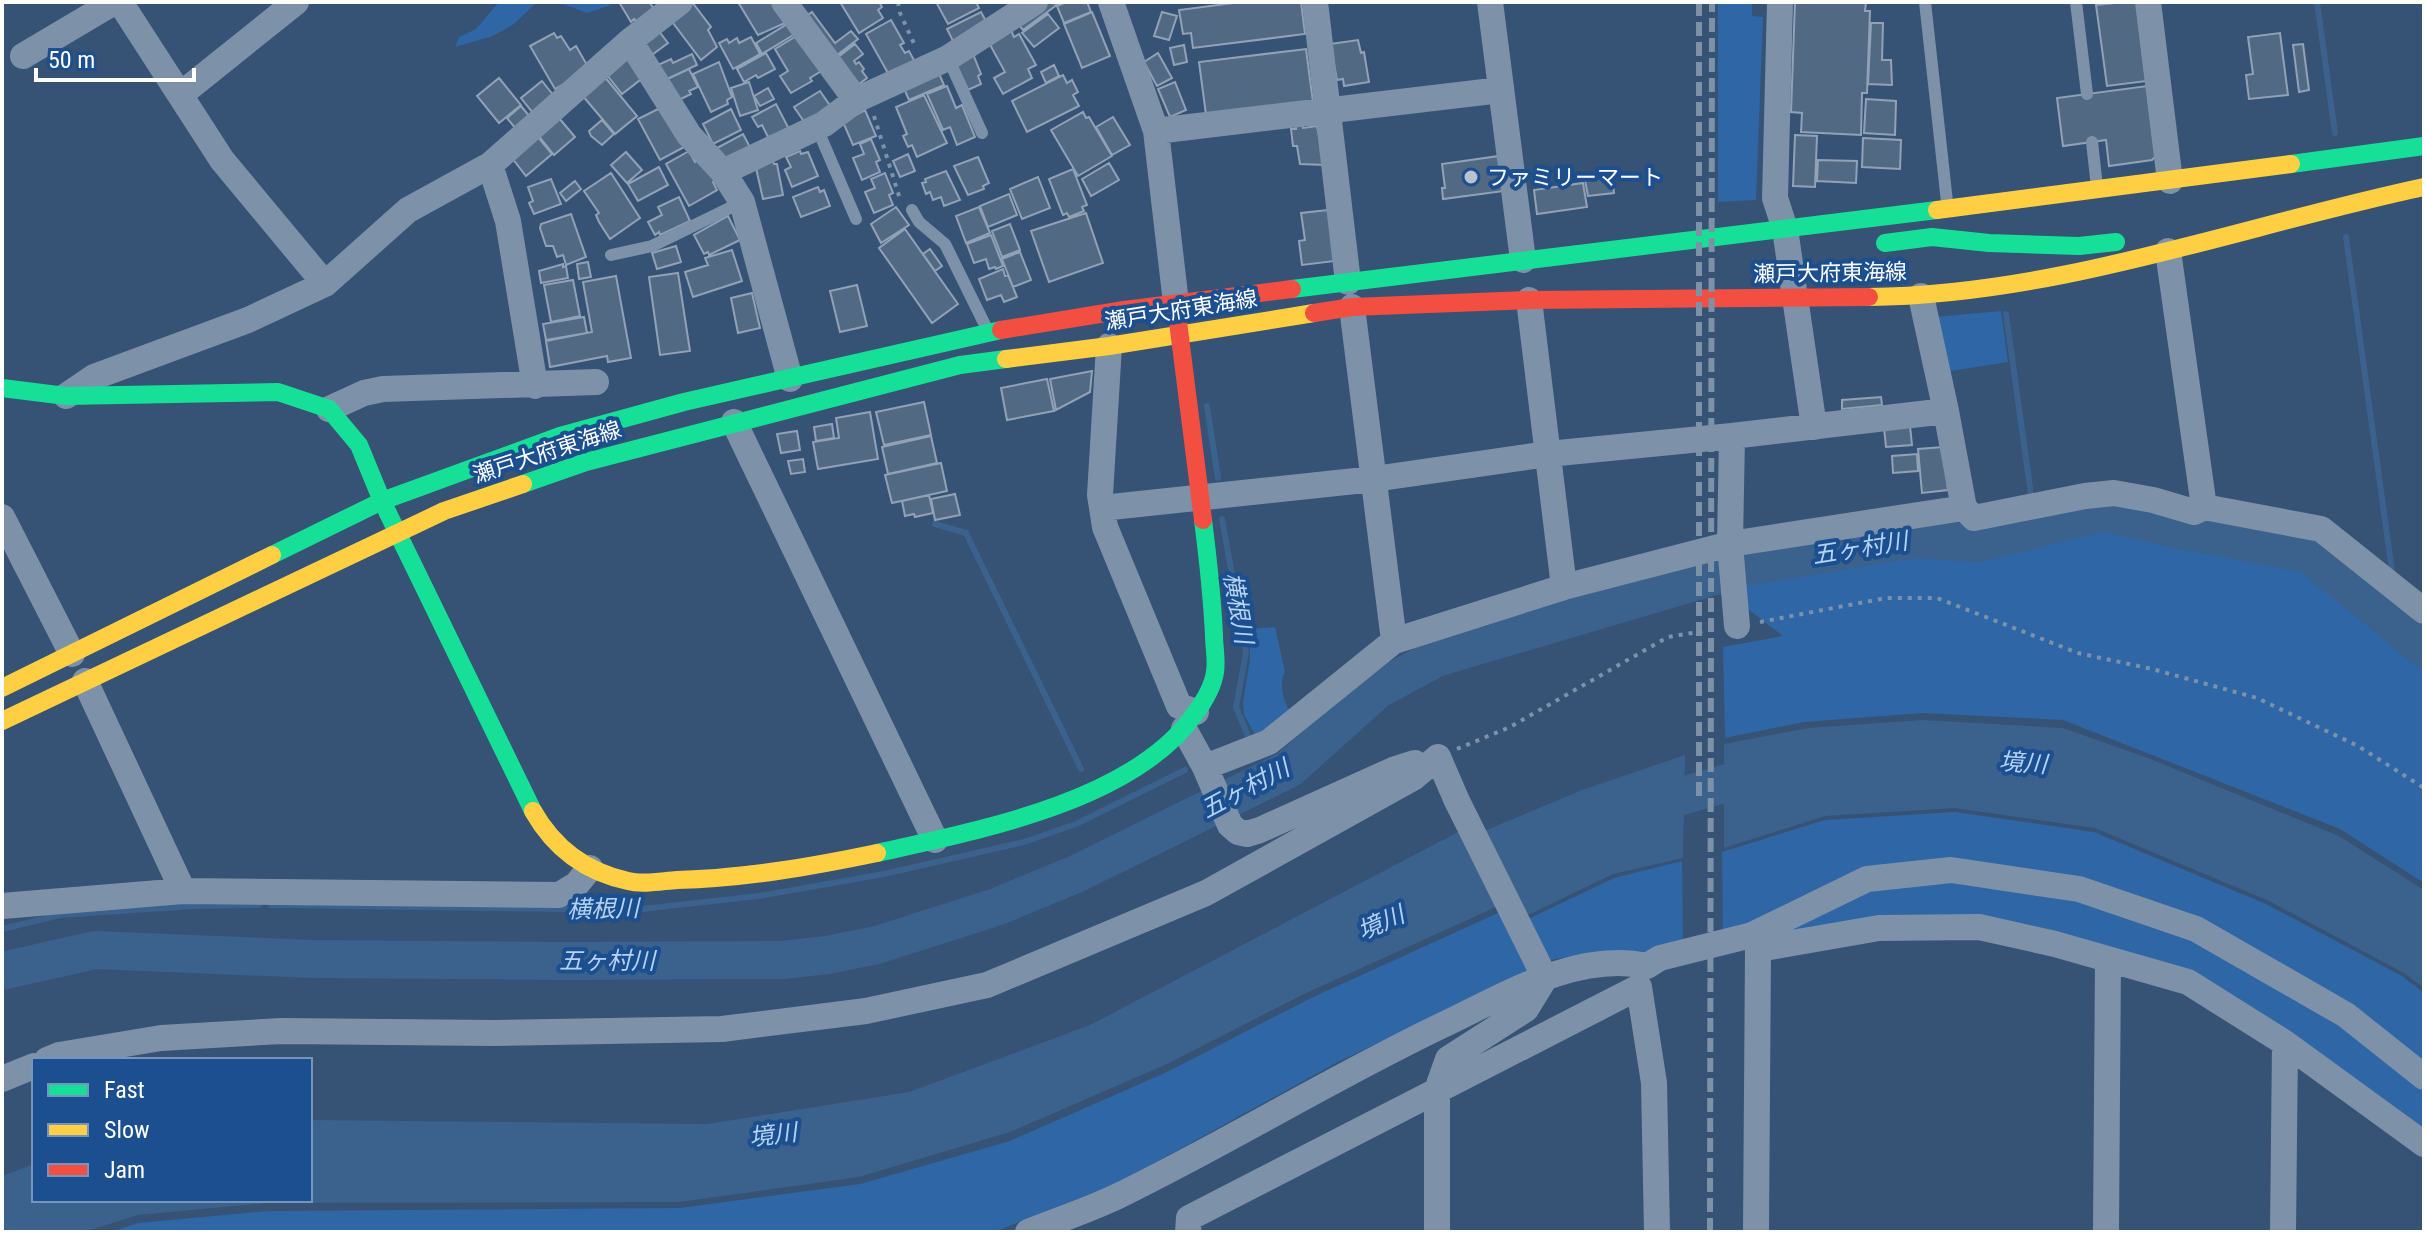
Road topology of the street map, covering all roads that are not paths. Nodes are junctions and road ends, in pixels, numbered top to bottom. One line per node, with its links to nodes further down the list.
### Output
1 (114, 2): 15 (street)
2 (120, 2): 19 (street)
3 (296, 2): 19 (street)
4 (784, 2): 20 (street)
5 (1035, 2): 16 (street)
6 (1111, 2): 23 (street)
7 (1315, 2): 21 (street)
8 (1490, 2): 17 (street)
9 (1780, 2): 36 (street)
10 (1925, 2): 33 (lane)
11 (2076, 2): 18 (lane)
12 (2148, 2): 29 (street)
13 (669, 5): 14 (street)
14 (630, 41): 27 (street); 28 (street)
15 (23, 56)
16 (936, 63): 20 (street); 24 (lane)
17 (1501, 90): 21 (street); 41 (street)
18 (2087, 94)
19 (180, 95): 42 (street)
20 (862, 98): 22 (street)
21 (1328, 111): 23 (street); 43 (street)
22 (817, 128): 28 (street); 35 (lane)
23 (1156, 131): 47 (street)
24 (982, 133)
25 (2092, 142): 31 (lane)
26 (2424, 146): 29 (main road, 瀬戸大府東海線)
27 (490, 165): 42 (street); 53 (street)
28 (723, 172): 32 (street)
29 (2170, 181): 31 (main road, 瀬戸大府東海線)
30 (2424, 187): 37 (main road, 瀬戸大府東海線)
31 (2097, 190): 33 (main road, 瀬戸大府東海線)
32 (742, 202): 40 (lane); 51 (street)
33 (1947, 208): 36 (main road, 瀬戸大府東海線)
34 (912, 210): 48 (lane)
35 (856, 219)
36 (1785, 229): 39 (main road); 41 (main road, 瀬戸大府東海線); 45 (street)
37 (2153, 242): 38 (main road); 44 (main road, 瀬戸大府東海線); 65 (street)
38 (1863, 245)
39 (1811, 247)
40 (611, 255)
41 (1523, 260): 43 (main road, 瀬戸大府東海線)
42 (325, 284): 55 (street)
43 (1350, 294): 46 (main road, 瀬戸大府東海線); 47 (main road, 瀬戸大府東海線); 49 (main road, 瀬戸大府東海線); 62 (street)
44 (1921, 296): 45 (main road, 瀬戸大府東海線); 57 (street)
45 (1794, 298): 46 (main road, 瀬戸大府東海線); 59 (street)
46 (1529, 300): 61 (street)
47 (1176, 303): 48 (main road, 瀬戸大府東海線); 49 (main road)
48 (989, 332): 51 (main road, 瀬戸大府東海線)
49 (1180, 335): 50 (main road, 瀬戸大府東海線); 63 (main road)
50 (1109, 346): 58 (main road, 瀬戸大府東海線); 66 (street)
51 (790, 379): 64 (main road, 瀬戸大府東海線)
52 (596, 382): 53 (street)
53 (535, 386): 56 (street)
54 (2, 388): 55 (main road)
55 (66, 396): 56 (main road)
56 (329, 409): 64 (main road)
57 (1946, 411): 59 (street); 67 (street)
58 (734, 422): 69 (main road, 瀬戸大府東海線); 82 (street)
59 (1814, 427): 60 (street)
60 (1732, 436): 61 (street); 70 (street)
61 (1548, 454): 62 (street); 71 (street)
62 (1374, 479): 63 (street); 74 (street)
63 (1202, 497): 66 (street); 79 (main road)
64 (382, 501): 69 (main road); 75 (main road, 瀬戸大府東海線)
65 (2204, 507): 67 (street); 72 (street)
66 (1102, 508): 79 (street)
67 (1964, 508): 70 (street)
68 (2, 517): 75 (street)
69 (398, 534): 76 (main road, 瀬戸大府東海線); 83 (main road)
70 (1730, 546): 71 (street); 73 (street)
71 (1564, 587): 74 (street)
72 (2424, 611)
73 (1737, 626)
74 (1394, 641): 81 (street)
75 (72, 654): 77 (main road, 瀬戸大府東海線)
76 (85, 681): 78 (main road, 瀬戸大府東海線); 84 (street)
77 (2, 688)
78 (2, 721)
79 (1190, 721): 81 (street); 82 (main road)
80 (1438, 757): 81 (street); 89 (street); 91 (street)
81 (1207, 771)
82 (935, 840): 83 (main road)
83 (590, 868): 84 (street)
84 (183, 891): 85 (street)
85 (2, 906)
86 (1755, 942): 87 (street); 88 (street); 93 (street); 101 (street)
87 (2108, 960): 90 (street); 102 (street)
88 (1643, 977): 89 (street); 95 (street); 100 (street)
89 (1545, 978): 95 (street); 97 (street)
90 (2285, 1043): 96 (street); 103 (street)
91 (52, 1058)
92 (32, 1067): 94 (street)
93 (2424, 1077)
94 (2, 1079)
95 (1437, 1090): 98 (street); 99 (street)
96 (2424, 1144)
97 (1028, 1232)
98 (1188, 1232)
99 (1437, 1232)
100 (1657, 1232)
101 (1756, 1232)
102 (2106, 1232)
103 (2283, 1232)

